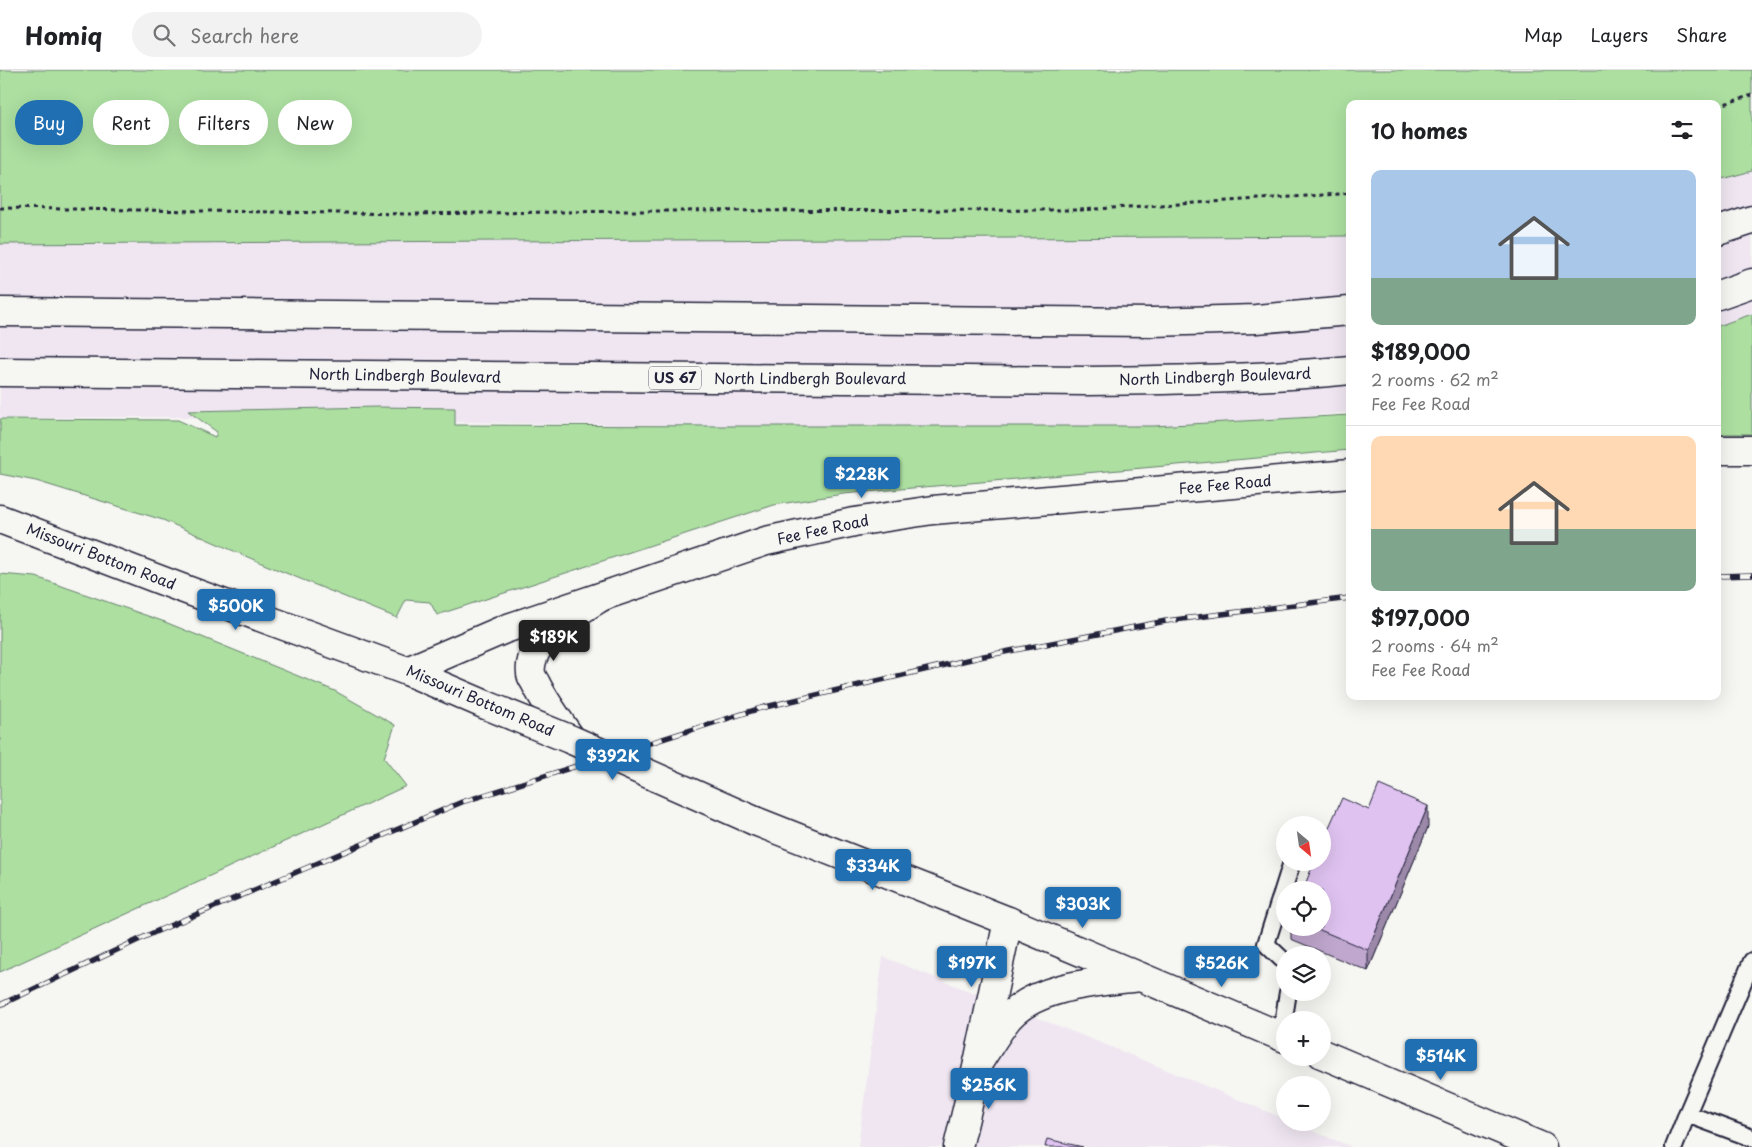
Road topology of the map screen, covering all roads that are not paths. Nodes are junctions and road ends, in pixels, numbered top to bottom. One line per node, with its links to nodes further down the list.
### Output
1 (1752, 220): 2 (main road)
2 (1721, 230)
3 (1752, 283): 4 (main road)
4 (1721, 293)
5 (1346, 311): 6 (main road)
6 (0, 312)
7 (1346, 370): 8 (main road, North Lindbergh Boulevard / US 67)
8 (0, 372)
9 (1721, 450): 10 (main road)
10 (1752, 450)
11 (1346, 474): 13 (main road, Fee Fee Road)
12 (0, 519): 14 (main road, Missouri Bottom Road)
13 (600, 597): 14 (main road, Fee Fee Road); 15 (main road)
14 (407, 671): 15 (main road, Missouri Bottom Road, bridge)
15 (572, 740): 17 (main road, Missouri Bottom Road, bridge)
16 (1289, 871): 18 (lane)
17 (1008, 921): 20 (main road, Missouri Bottom Road); 23 (main road)
18 (1276, 953)
19 (1752, 962): 24 (lane)
20 (1142, 977): 21 (main road, Missouri Bottom Road); 23 (main road)
21 (1276, 1034)
22 (1331, 1058): 27 (main road)
23 (978, 1063): 26 (main road)
24 (1687, 1114): 25 (lane); 28 (lane)
25 (1752, 1138)
26 (958, 1147)
27 (1542, 1147)
28 (1674, 1147)

